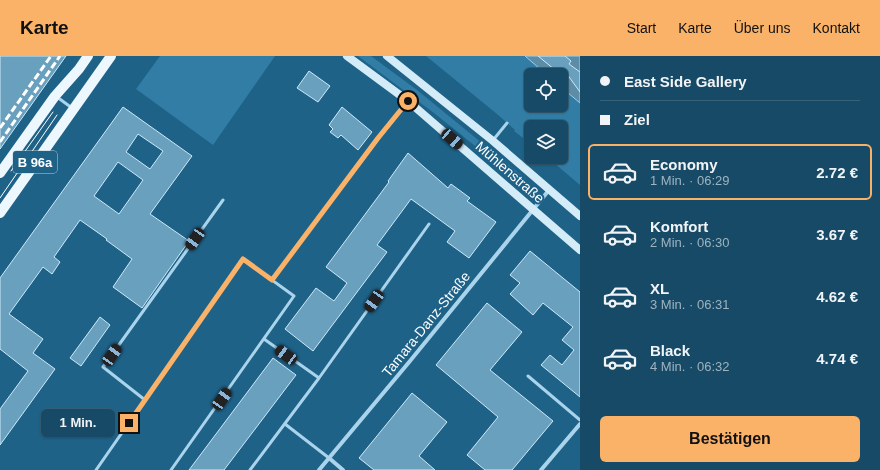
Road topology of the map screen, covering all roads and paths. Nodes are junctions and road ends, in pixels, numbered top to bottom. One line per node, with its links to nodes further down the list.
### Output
1 (88, 56): 5 (main road, B 96a)
2 (111, 56): 7 (main road, B 96a)
3 (347, 56): 6 (main road, Mühlenstraße)
4 (387, 56): 9 (main road, Mühlenstraße)
5 (56, 96): 7 (lane); 10 (main road, B 96a)
6 (408, 101): 13 (main road, Mühlenstraße); 18 (lane)
7 (73, 109): 14 (main road, B 96a)
8 (507, 123): 9 (lane)
9 (493, 141): 11 (main road, Mühlenstraße)
10 (0, 173)
11 (549, 190): 13 (street, Tamara-Danz-Straße); 15 (main road, Mühlenstraße)
12 (223, 200): 22 (lane)
13 (533, 210): 17 (main road, Mühlenstraße); 26 (street, Tamara-Danz-Straße)
14 (0, 213)
15 (580, 216)
16 (429, 224): 21 (lane)
17 (580, 250)
18 (272, 280): 19 (lane); 22 (lane)
19 (264, 339): 21 (lane); 28 (lane)
20 (528, 376): 23 (lane)
21 (319, 378): 24 (lane)
22 (145, 400): 27 (lane)
23 (580, 420)
24 (285, 424): 26 (lane); 29 (lane)
25 (580, 424): 32 (street)
26 (329, 458): 30 (street, Tamara-Danz-Straße); 31 (street)
27 (96, 470)
28 (171, 470)
29 (250, 470)
30 (319, 470)
31 (343, 470)
32 (541, 470)

